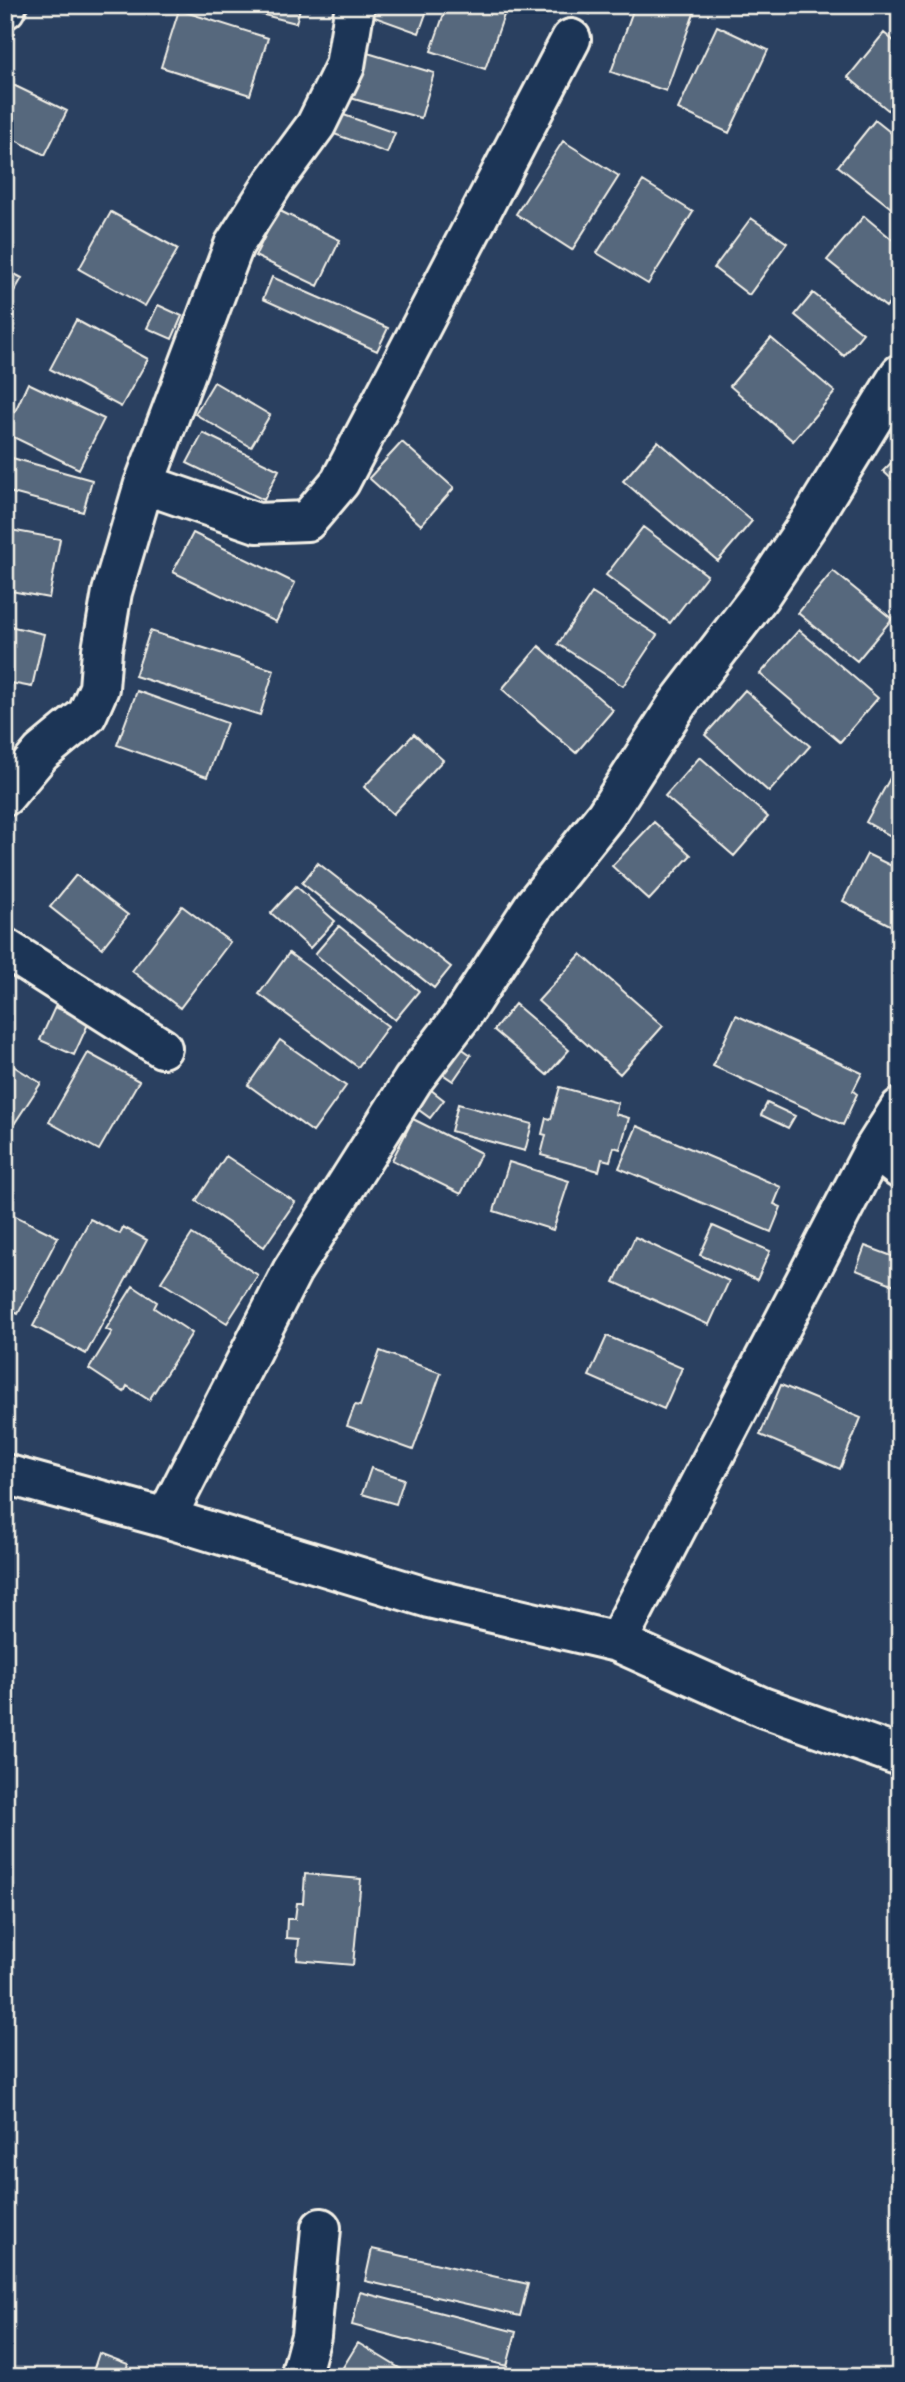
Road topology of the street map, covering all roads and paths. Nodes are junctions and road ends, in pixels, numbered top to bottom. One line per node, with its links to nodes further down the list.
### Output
1 (355, 5): 4 (street)
2 (571, 39): 4 (street)
3 (900, 374): 11 (street)
4 (144, 484): 5 (street)
5 (5, 796)
6 (5, 948): 7 (street)
7 (162, 1048)
8 (900, 1108): 9 (street)
9 (887, 1159): 12 (street)
10 (5, 1474): 11 (street)
11 (166, 1517): 12 (street)
12 (617, 1642): 13 (street)
13 (900, 1756)
14 (321, 2228): 15 (street)
15 (300, 2377)

